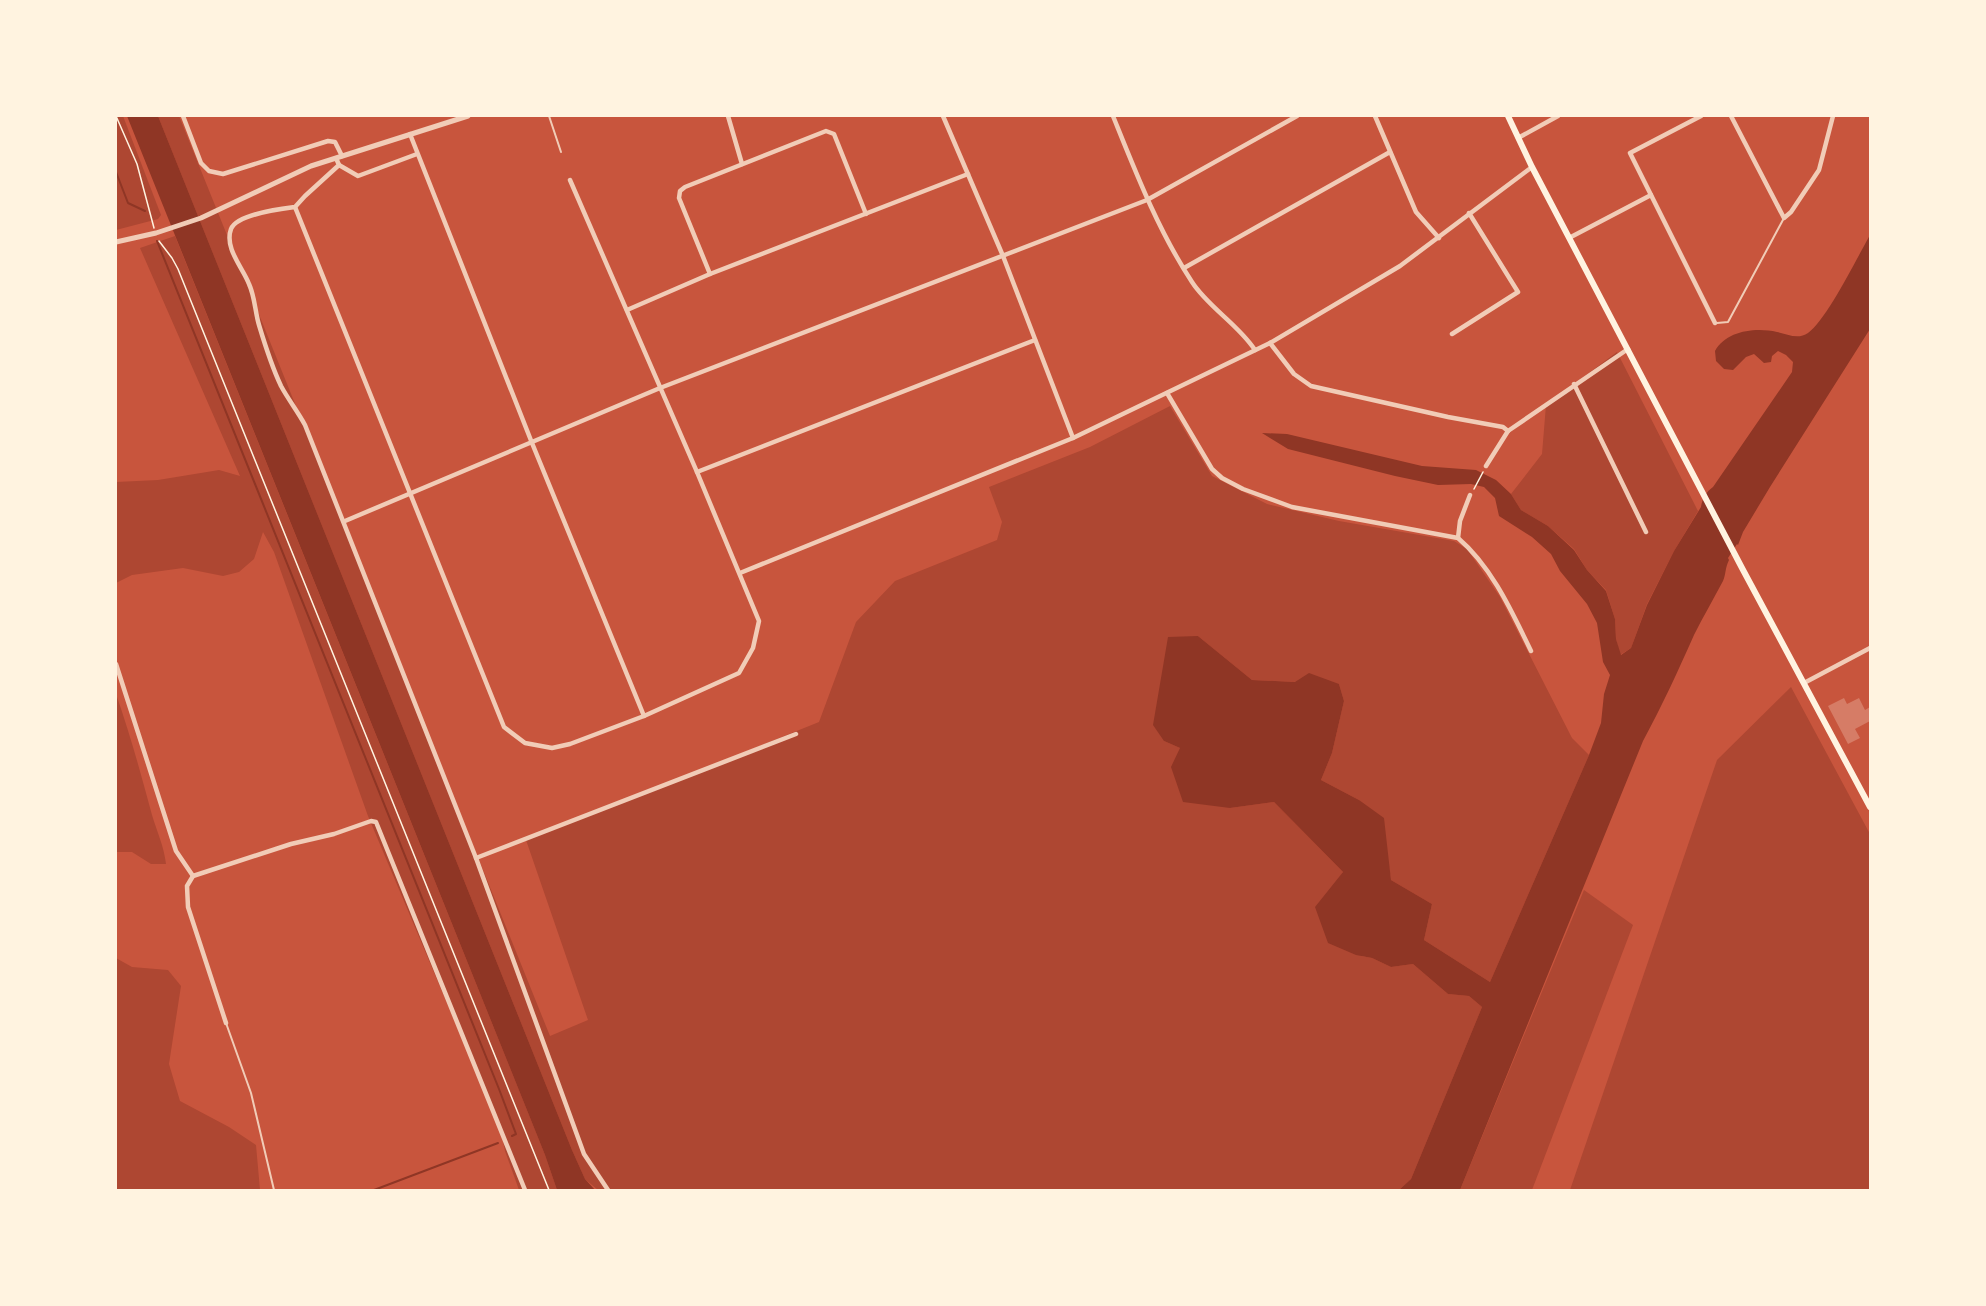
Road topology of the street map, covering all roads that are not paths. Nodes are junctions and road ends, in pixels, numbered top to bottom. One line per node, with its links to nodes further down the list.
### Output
1 (183, 116): 20 (street)
2 (468, 116): 15 (street)
3 (549, 116): 17 (lane)
4 (728, 116): 21 (street)
5 (943, 116): 24 (street)
6 (1121, 116): 14 (street)
7 (1297, 116): 27 (street)
8 (1375, 116): 18 (street)
9 (1508, 116): 16 (main road)
10 (1558, 116): 16 (street)
11 (1701, 116): 26 (street)
12 (1731, 116): 31 (street)
13 (1833, 116): 31 (street)
14 (1113, 117): 27 (street)
15 (410, 134): 19 (street); 20 (street)
16 (1518, 138): 23 (main road)
17 (561, 152)
18 (1390, 152): 32 (street); 36 (street)
19 (417, 154): 22 (street); 50 (street)
20 (339, 157): 22 (street); 34 (street)
21 (742, 164): 30 (street); 37 (street)
22 (339, 165): 28 (street)
23 (1532, 166): 29 (street); 33 (main road)
24 (968, 174): 30 (street); 35 (street)
25 (570, 180): 38 (street)
26 (1651, 195): 33 (street); 39 (street)
27 (1147, 200): 35 (street); 36 (street)
28 (295, 207): 53 (street); 55 (street)
29 (1469, 213): 32 (street); 40 (street)
30 (866, 214): 37 (street)
31 (1784, 218): 39 (lane)
32 (1439, 238): 42 (street)
33 (1569, 238): 43 (main road)
34 (116, 242)
35 (1003, 256): 41 (street); 46 (street)
36 (1184, 268): 44 (street)
37 (710, 274): 38 (street)
38 (627, 310): 46 (street)
39 (1715, 323)
40 (1452, 334)
41 (1035, 340): 49 (street); 52 (street)
42 (1270, 343): 44 (street); 48 (street)
43 (1628, 349): 45 (street); 62 (main road)
44 (1255, 350): 47 (street)
45 (1574, 384): 48 (street); 56 (street)
46 (660, 388): 50 (street); 52 (street)
47 (1167, 393): 49 (street); 57 (street)
48 (1508, 431): 51 (street)
49 (1073, 438): 58 (street)
50 (532, 443): 53 (street); 63 (street)
51 (1486, 466)
52 (697, 472): 58 (street)
53 (410, 492): 55 (street); 63 (street)
54 (1470, 495): 57 (street)
55 (345, 521): 66 (street)
56 (1646, 532)
57 (1458, 538): 60 (street)
58 (740, 573): 63 (street)
59 (1870, 648): 62 (street)
60 (1531, 651)
61 (116, 664): 67 (street)
62 (1804, 683): 65 (main road)
63 (644, 716)
64 (796, 734): 66 (street)
65 (1870, 806)
66 (476, 858): 71 (street)
67 (193, 876): 68 (street); 70 (street)
68 (226, 1023): 69 (lane)
69 (274, 1191)
70 (525, 1191)
71 (608, 1191)

